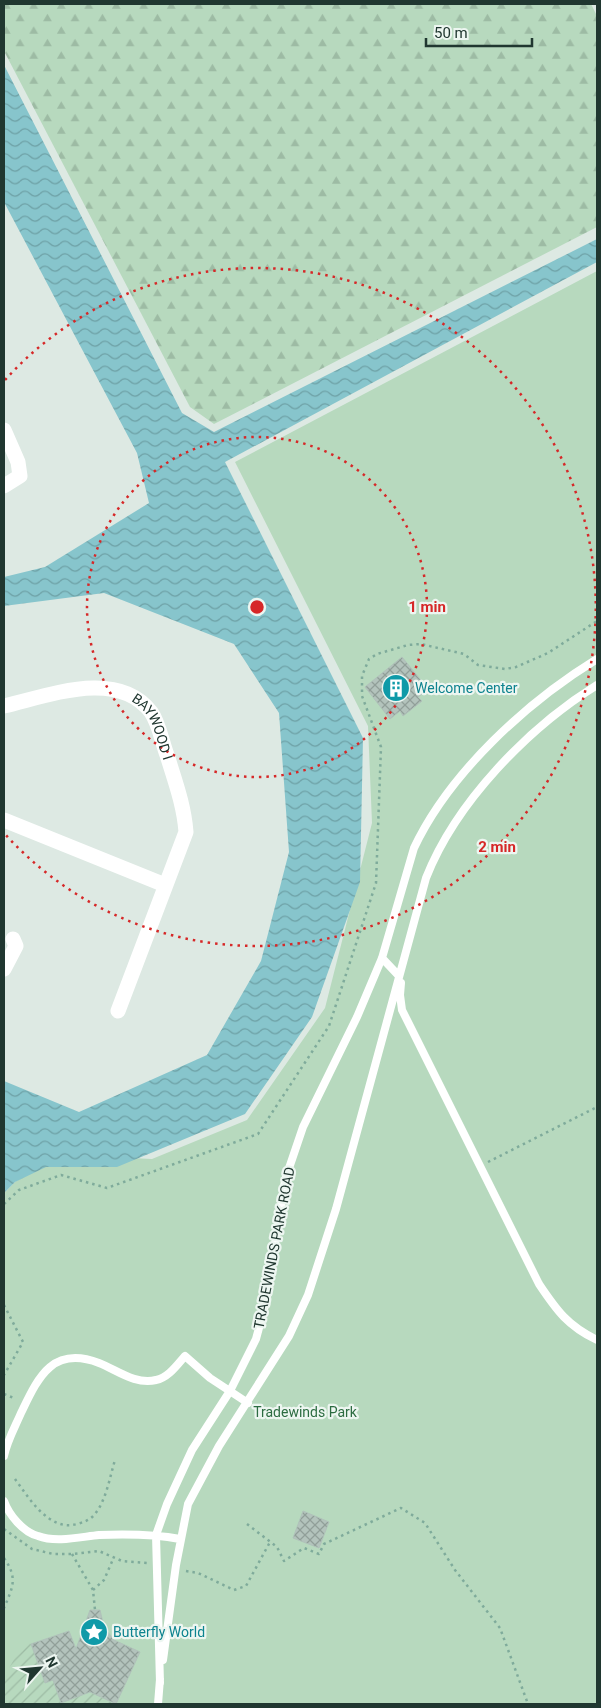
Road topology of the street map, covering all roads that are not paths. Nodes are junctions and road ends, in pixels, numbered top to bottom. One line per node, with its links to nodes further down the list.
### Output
1 (4, 430): 2 (street)
2 (4, 486)
3 (597, 659): 10 (lane, TRADEWINDS PARK ROAD)
4 (597, 685): 9 (lane, TRADEWINDS PARK ROAD)
5 (4, 706): 7 (street, BAYWOOD I)
6 (4, 820): 7 (street)
7 (165, 885): 13 (street, BAYWOOD I)
8 (8, 937): 11 (street)
9 (405, 954): 12 (lane, TRADEWINDS PARK ROAD); 14 (lane, TRADEWINDS PARK ROAD)
10 (382, 958): 12 (lane); 15 (lane, TRADEWINDS PARK ROAD)
11 (4, 969)
12 (399, 976): 16 (lane, TRADEWINDS PARK ROAD)
13 (118, 1011)
14 (597, 1340)
15 (230, 1391): 16 (lane); 17 (lane); 19 (lane, TRADEWINDS PARK ROAD)
16 (248, 1403): 20 (lane, TRADEWINDS PARK ROAD)
17 (4, 1456)
18 (4, 1501): 19 (lane)
19 (156, 1535): 20 (lane); 21 (lane, TRADEWINDS PARK ROAD)
20 (180, 1538): 21 (lane, TRADEWINDS PARK ROAD)
21 (160, 1683): 22 (lane, TRADEWINDS PARK ROAD)
22 (158, 1704)

